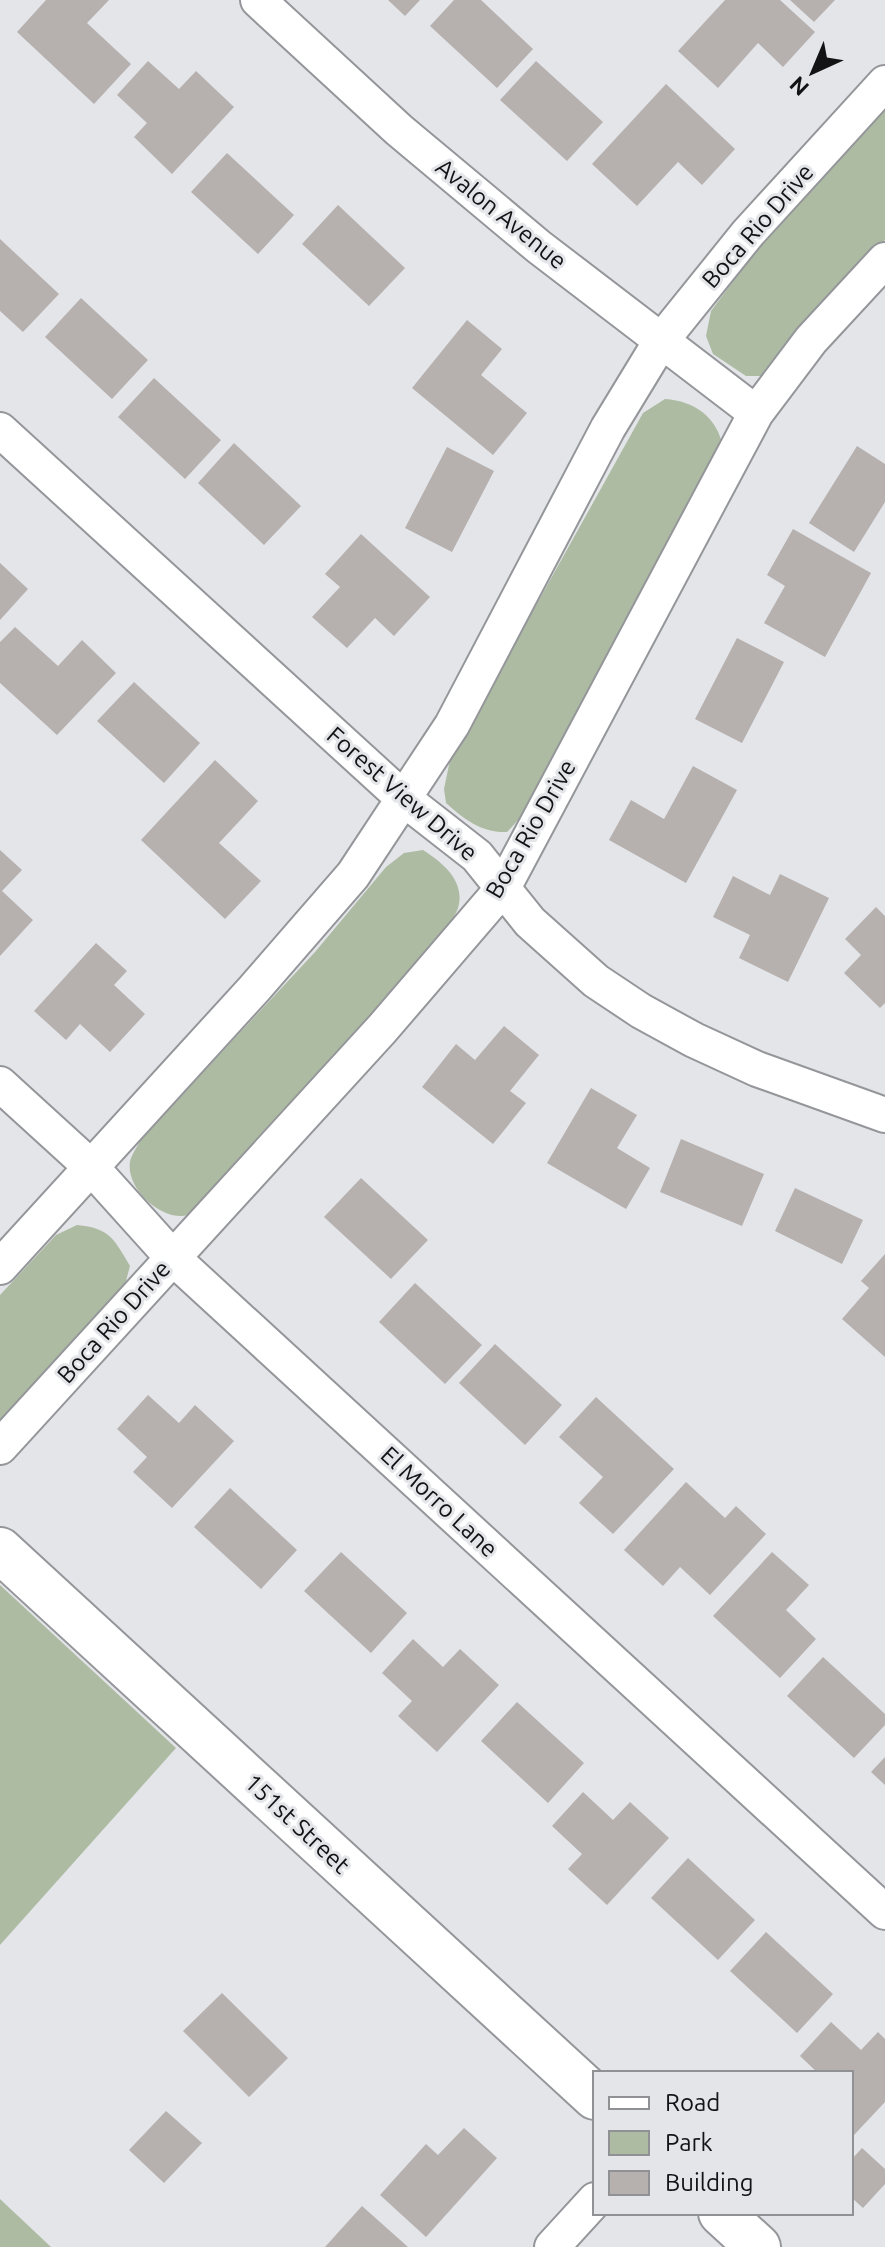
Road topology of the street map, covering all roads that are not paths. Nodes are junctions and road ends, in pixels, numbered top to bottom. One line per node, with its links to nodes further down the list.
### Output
1 (258, 0): 4 (street, Avalon Avenue)
2 (885, 83): 4 (street, Boca Rio Drive)
3 (885, 260): 5 (street, Boca Rio Drive)
4 (661, 341): 5 (street, Avalon Avenue); 7 (street, Boca Rio Drive)
5 (756, 413): 8 (street, Boca Rio Drive)
6 (0, 430): 7 (street, Forest View Drive)
7 (404, 799): 8 (street, Forest View Drive); 11 (street, Boca Rio Drive)
8 (503, 888): 10 (street, Forest View Drive); 12 (street, Boca Rio Drive)
9 (0, 1084): 11 (street, El Morro Lane)
10 (885, 1115)
11 (91, 1167): 12 (street, El Morro Lane); 13 (street, Boca Rio Drive)
12 (173, 1258): 14 (street, Boca Rio Drive); 16 (street, El Morro Lane)
13 (0, 1267)
14 (0, 1447)
15 (0, 1550): 17 (street, 151st Street)
16 (885, 1912)
17 (593, 2095)
18 (593, 2202): 20 (street)
19 (723, 2215): 21 (street)
20 (552, 2247)
21 (758, 2247)

